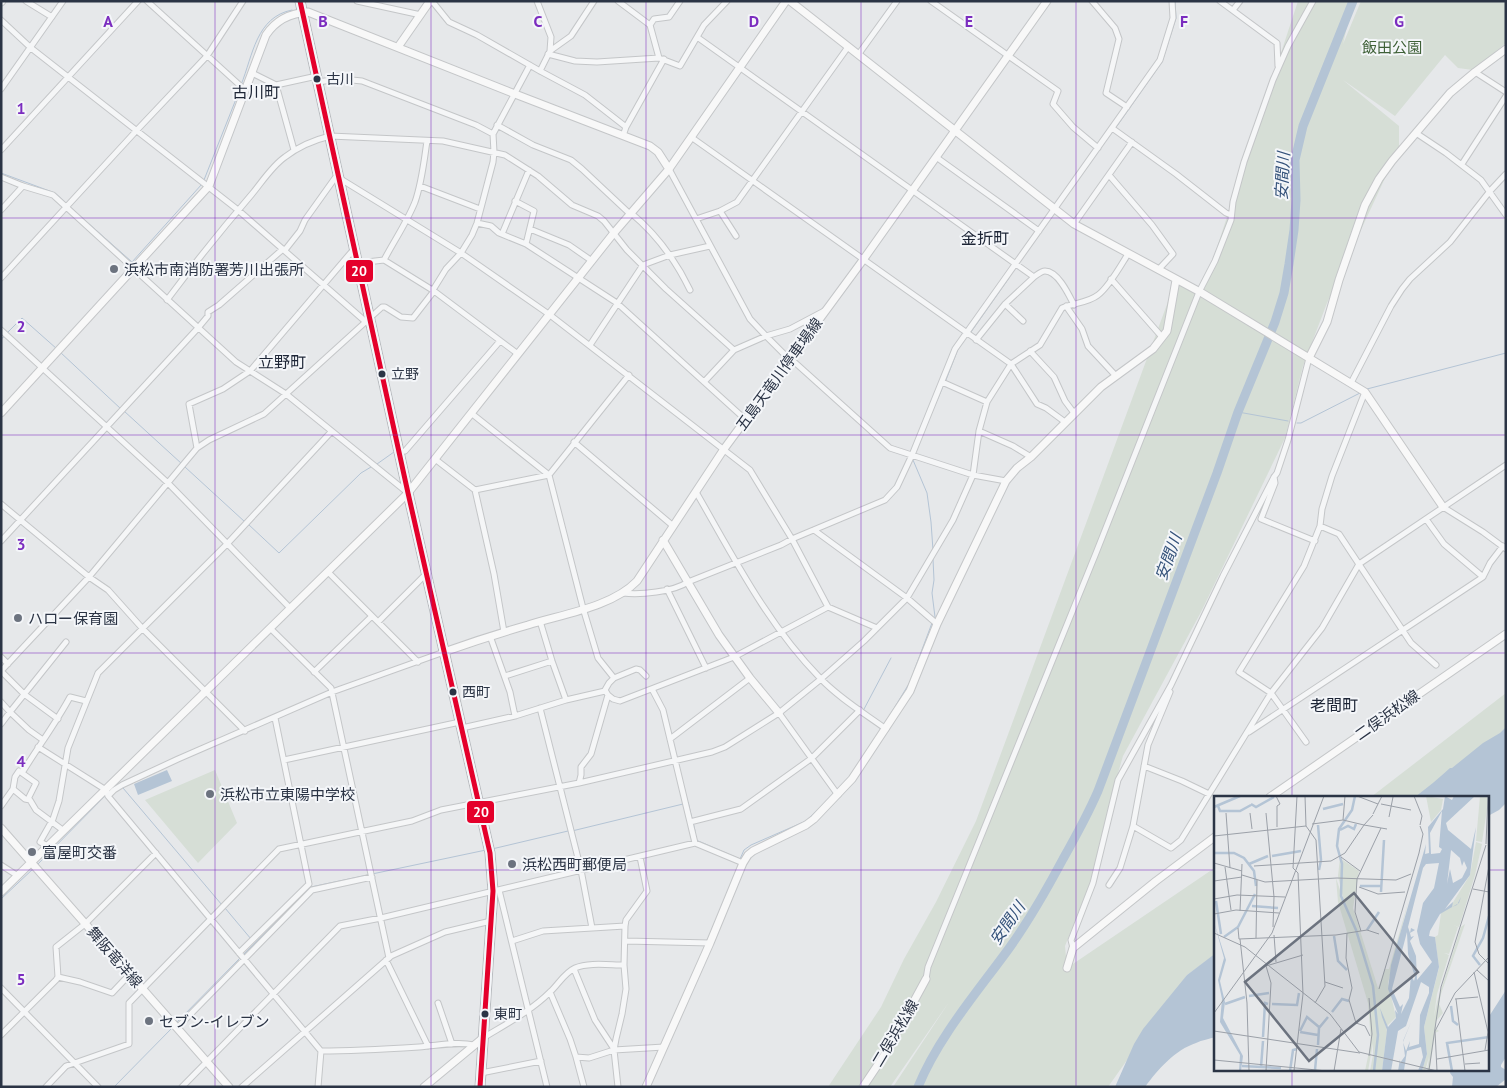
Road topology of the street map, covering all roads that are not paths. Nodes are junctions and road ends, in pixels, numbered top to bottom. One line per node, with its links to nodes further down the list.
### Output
1 (26, 1): 28 (street)
2 (63, 1): 28 (street)
3 (138, 1): 47 (street)
4 (147, 1): 39 (street)
5 (243, 1): 39 (street)
6 (300, 1): 26 (highway)
7 (357, 1): 24 (street)
8 (431, 1): 27 (street); 41 (street)
9 (537, 1): 36 (street)
10 (594, 1): 36 (street)
11 (618, 1): 30 (street)
12 (680, 1): 30 (street)
13 (727, 1): 31 (street)
14 (786, 1): 42 (street)
15 (790, 1): 33 (street)
16 (897, 1): 37 (street)
17 (931, 1): 38 (street)
18 (1047, 1): 38 (street, 五島天竜川停車場線)
19 (1092, 1): 55 (street)
20 (1172, 1): 55 (street)
21 (1220, 1): 25 (street)
22 (1240, 1): 25 (street)
23 (1313, 1): 43 (street)
24 (364, 2): 27 (street)
25 (1233, 10): 43 (street)
26 (303, 12): 32 (street); 46 (street); 48 (highway)
27 (421, 14): 32 (street)
28 (52, 17): 34 (street)
29 (1, 20): 34 (street)
30 (650, 25): 40 (street)
31 (697, 37): 40 (street); 42 (street)
32 (398, 47): 53 (street)
33 (848, 47): 37 (street); 56 (street)
34 (31, 48): 47 (street); 50 (street)
35 (1506, 49): 45 (street)
36 (549, 52): 40 (street); 44 (street)
37 (858, 54): 61 (street)
38 (1008, 55): 61 (street, 五島天竜川停車場線); 69 (street)
39 (206, 56): 51 (street); 60 (street)
40 (661, 58): 58 (street)
41 (530, 65): 44 (street); 53 (street)
42 (739, 67): 56 (street); 66 (street)
43 (1278, 69): 95 (street)
44 (540, 71): 58 (street)
45 (1475, 72): 52 (street); 63 (street)
46 (252, 73): 49 (street); 51 (street)
47 (68, 76): 60 (street); 70 (street)
48 (317, 79): 49 (street); 62 (street); 64 (highway)
49 (276, 85): 71 (street)
50 (1, 89)
51 (245, 90): 83 (street)
52 (1506, 92)
53 (515, 94): 57 (street); 65 (street)
54 (1506, 96): 74 (street)
55 (1127, 107): 59 (street)
56 (802, 112): 81 (street); 86 (street)
57 (497, 125): 62 (street); 94 (street)
58 (626, 126): 65 (street)
59 (1112, 128): 68 (street); 69 (street)
60 (136, 130): 83 (street); 88 (street)
61 (955, 132): 73 (street, 五島天竜川停車場線); 92 (street)
62 (492, 134): 72 (street)
63 (1416, 134): 74 (street); 150 (street)
64 (330, 136): 67 (street); 71 (street); 80 (highway)
65 (623, 136): 75 (street)
66 (691, 137): 75 (street); 81 (street)
67 (427, 141): 72 (street); 84 (street)
68 (1132, 142): 78 (street); 95 (street)
69 (1098, 148): 92 (street)
70 (1, 150)
71 (294, 150): 91 (street)
72 (494, 152): 76 (street); 89 (street)
73 (936, 157): 86 (street, 五島天竜川停車場線); 102 (street)
74 (1462, 164): 85 (street)
75 (669, 169): 94 (street); 98 (street)
76 (529, 170): 87 (street); 104 (street)
77 (1506, 174): 85 (street)
78 (1109, 175): 100 (street); 120 (street)
79 (1, 177): 82 (street)
80 (339, 178): 97 (street); 108 (highway); 109 (street)
81 (753, 181): 93 (street); 114 (street)
82 (23, 186): 88 (street); 90 (street)
83 (209, 186): 91 (street); 119 (street)
84 (420, 186): 89 (street); 97 (street)
85 (1490, 190): 96 (street); 159 (street)
86 (912, 191): 114 (street, 五島天竜川停車場線); 117 (street)
87 (515, 201): 101 (street); 103 (street)
88 (67, 206): 119 (street); 122 (street)
89 (480, 209): 99 (street)
90 (1, 210)
91 (238, 210): 109 (street); 130 (street)
92 (1055, 210): 100 (street); 102 (street)
93 (720, 211): 98 (street); 105 (street)
94 (630, 214): 104 (street); 112 (street)
95 (1231, 215): 129 (street)
96 (1506, 215)
97 (407, 220): 110 (street); 113 (street)
98 (696, 220): 107 (street)
99 (477, 223): 103 (street); 110 (street)
100 (1074, 224): 111 (street)
101 (530, 229): 106 (street); 115 (street)
102 (1039, 231): 117 (street)
103 (502, 234): 106 (street)
104 (613, 234): 115 (street); 118 (street)
105 (736, 236)
106 (526, 244): 123 (street)
107 (710, 246): 112 (street); 142 (street)
108 (355, 249): 116 (highway); 126 (street)
109 (284, 250): 126 (street); 139 (street)
110 (461, 253): 128 (street); 136 (street)
111 (1128, 254): 120 (street); 124 (street)
112 (670, 255): 118 (street); 127 (street)
113 (384, 260): 116 (street); 128 (street)
114 (863, 260): 135 (street, 五島天竜川停車場線); 141 (street)
115 (592, 261): 123 (street)
116 (358, 263): 137 (highway)
117 (1015, 264): 121 (street); 141 (street)
118 (643, 265): 131 (street); 147 (street)
119 (133, 269): 130 (street); 153 (street)
120 (1158, 270): 125 (street)
121 (1034, 277): 132 (street); 133 (street)
122 (1, 278)
123 (578, 279): 131 (street); 136 (street)
124 (1112, 279): 133 (street); 143 (street)
125 (1176, 280): 129 (street); 143 (street)
126 (324, 284): 137 (street); 154 (street)
127 (690, 290)
128 (433, 291): 137 (street); 145 (street)
129 (1199, 292): 150 (street); 327 (street)
130 (167, 300): 139 (street)
131 (617, 303): 146 (street); 157 (street)
132 (1004, 304): 138 (street); 144 (street)
133 (1074, 305): 134 (street)
134 (1066, 306): 148 (street); 156 (street)
135 (827, 309): 142 (street); 151 (street, 五島天竜川停車場線)
136 (550, 315): 146 (street); 149 (street)
137 (368, 321): 161 (street); 174 (highway)
138 (1024, 321)
139 (198, 328): 154 (street); 168 (street)
140 (1, 330): 153 (street)
141 (966, 333): 144 (street); 158 (street)
142 (766, 336): 147 (street); 151 (street)
143 (1162, 337): 156 (street)
144 (976, 340): 152 (street)
145 (500, 341): 149 (street); 174 (street)
146 (590, 346): 155 (street)
147 (734, 350): 157 (street)
148 (1030, 351): 152 (street); 165 (street)
149 (518, 354): 164 (street)
150 (1308, 358): 159 (street); 181 (street)
151 (791, 359): 166 (street, 五島天竜川停車場線); 175 (street)
152 (1011, 364): 162 (street); 167 (street)
153 (43, 368): 163 (street); 168 (street)
154 (250, 371): 161 (street); 172 (street)
155 (629, 375): 171 (street); 173 (street)
156 (1116, 376): 165 (street)
157 (704, 382): 166 (street)
158 (942, 382): 162 (street); 175 (street)
159 (1351, 383): 160 (street)
160 (1365, 392): 188 (street); 192 (street)
161 (286, 394): 170 (street); 172 (street)
162 (987, 402): 169 (street)
163 (1, 413)
164 (471, 413): 177 (street); 179 (street)
165 (1074, 413): 167 (street)
166 (746, 420): 173 (street, 五島天竜川停車場線)
167 (1065, 422): 176 (street)
168 (107, 426): 183 (street); 190 (street)
169 (979, 431): 176 (street); 180 (street)
170 (331, 432): 186 (street); 198 (street)
171 (574, 442): 179 (street); 191 (street)
172 (198, 448): 183 (street)
173 (724, 449): 185 (street, 五島天竜川停車場線); 194 (street)
174 (399, 451): 186 (highway)
175 (912, 455): 180 (street); 193 (street)
176 (1031, 457): 182 (street)
177 (435, 459): 184 (street); 186 (street)
178 (1506, 466): 188 (street)
179 (549, 475): 184 (street); 211 (street)
180 (973, 475): 182 (street); 209 (street)
181 (1274, 477): 197 (street); 238 (street)
182 (1006, 481): 216 (street)
183 (168, 483): 198 (street); 204 (street)
184 (475, 490): 221 (street)
185 (696, 492): 191 (street, 五島天竜川停車場線); 200 (street)
186 (408, 493): 202 (street); 203 (highway)
187 (1, 504): 190 (street)
188 (1443, 507): 189 (street); 199 (street)
189 (1426, 519): 201 (street); 205 (street)
190 (21, 520): 196 (street); 204 (street)
191 (672, 526): 195 (street, 五島天竜川停車場線)
192 (1320, 526): 197 (street); 201 (street)
193 (814, 530): 194 (street); 209 (street)
194 (792, 539): 200 (street); 212 (street)
195 (663, 540): 206 (street); 208 (street, 五島天竜川停車場線)
196 (1, 541)
197 (1314, 541): 247 (street)
198 (227, 544): 210 (street); 217 (street)
199 (1504, 548): 205 (street)
200 (736, 562): 206 (street); 222 (street)
201 (1359, 564): 220 (street); 247 (street)
202 (328, 572): 210 (street); 213 (street)
203 (427, 576): 215 (street); 226 (highway)
204 (89, 577): 217 (street); 231 (street)
205 (1483, 577): 220 (street)
206 (688, 582): 207 (street); 228 (street)
207 (667, 589): 208 (street); 233 (street)
208 (623, 593): 211 (street, 五島天竜川停車場線)
209 (907, 598): 216 (street); 219 (street)
210 (290, 608): 218 (street)
211 (584, 608): 214 (street, 五島天竜川停車場線); 239 (street)
212 (828, 608): 219 (street); 222 (street)
213 (372, 616): 215 (street); 235 (street)
214 (540, 621): 221 (street, 五島天竜川停車場線); 229 (street)
215 (378, 622): 230 (street)
216 (937, 624): 261 (street)
217 (142, 628): 243 (street); 249 (street)
218 (270, 628): 235 (street); 243 (street)
219 (877, 628): 241 (street)
220 (1403, 630): 232 (street); 253 (street)
221 (504, 632): 224 (street, 五島天竜川停車場線)
222 (782, 632): 228 (street); 241 (street)
223 (1506, 634): 282 (street, 二俣浜松線)
224 (490, 636): 226 (street, 五島天竜川停車場線); 236 (street)
225 (66, 642): 246 (street)
226 (444, 652): 230 (street); 260 (highway)
227 (1, 657): 231 (street)
228 (734, 657): 233 (street); 240 (street)
229 (552, 661): 236 (street); 248 (street)
230 (418, 662): 244 (street)
231 (8, 664): 234 (street)
232 (1436, 664)
233 (706, 668): 242 (street)
234 (1, 671): 246 (street)
235 (314, 672): 244 (street)
236 (504, 676): 256 (street)
237 (646, 676): 239 (street)
238 (1176, 676): 273 (street); 318 (street)
239 (614, 678): 245 (street)
240 (750, 678): 255 (street); 264 (street)
241 (821, 679): 252 (street); 255 (street)
242 (652, 689): 245 (street); 264 (street)
243 (206, 692): 262 (street); 279 (street)
244 (332, 692): 257 (street); 268 (street)
245 (607, 693): 248 (street); 275 (street)
246 (24, 694): 254 (street); 258 (street)
247 (1271, 694): 253 (street); 263 (street)
248 (566, 700): 251 (street)
249 (86, 701): 258 (street); 272 (street)
250 (1, 702): 254 (street)
251 (540, 708): 256 (street); 276 (street)
252 (860, 710): 261 (street); 269 (street)
253 (1283, 710): 263 (street); 266 (street)
254 (10, 712): 259 (street); 265 (street)
255 (779, 713): 269 (street); 271 (street)
256 (515, 716): 260 (street)
257 (275, 718): 262 (street); 270 (street)
258 (58, 719): 265 (street)
259 (1, 724)
260 (461, 725): 268 (street); 285 (highway)
261 (886, 729): 281 (street)
262 (245, 731): 279 (street)
263 (1246, 734): 280 (street)
264 (670, 738): 271 (street)
265 (43, 740): 267 (street)
266 (1306, 742)
267 (38, 747): 272 (street); 274 (street)
268 (344, 748): 270 (street); 292 (street)
269 (812, 758): 281 (street); 288 (street)
270 (284, 760): 295 (street)
271 (675, 760): 275 (street); 288 (street)
272 (66, 764): 279 (street); 287 (street)
273 (1144, 766): 280 (street); 289 (street)
274 (22, 773): 277 (street); 284 (street)
275 (579, 783): 276 (street)
276 (559, 787): 285 (street); 302 (street)
277 (13, 788): 283 (street); 284 (street)
278 (1, 793): 283 (street)
279 (107, 793): 291 (street); 297 (street)
280 (1209, 794): 289 (street)
281 (838, 795): 300 (street)
282 (1271, 796)
283 (7, 798): 286 (street)
284 (28, 799): 287 (street)
285 (479, 802): 292 (street); 307 (highway)
286 (1, 806)
287 (52, 821): 291 (street); 296 (street)
288 (692, 822): 294 (street)
289 (1133, 826): 305 (street)
290 (1, 828): 299 (street, 舞阪竜洋線)
291 (64, 831): 296 (street)
292 (363, 832): 295 (street); 304 (street)
293 (1214, 838): 318 (street)
294 (695, 843): 298 (street); 300 (street)
295 (301, 844): 310 (street); 319 (street)
296 (48, 846): 299 (street)
297 (156, 852): 310 (street); 312 (street)
298 (640, 857): 302 (street); 313 (street)
299 (32, 863): 303 (street); 312 (street, 舞阪竜洋線)
300 (743, 863): 317 (street)
301 (1, 865): 303 (street)
302 (581, 870): 307 (street); 314 (street)
303 (18, 876): 306 (street)
304 (372, 876): 309 (street); 321 (street)
305 (1109, 885)
306 (4, 886): 308 (street)
307 (496, 890): 309 (street); 311 (highway); 315 (street)
308 (1, 892)
309 (381, 918): 320 (street); 331 (street)
310 (212, 919): 319 (street); 329 (street)
311 (491, 921): 320 (street); 338 (highway)
312 (85, 924): 325 (street, 舞阪竜洋線); 326 (street)
313 (625, 926): 314 (street); 316 (street)
314 (592, 928): 315 (street)
315 (512, 941): 333 (street)
316 (626, 941): 317 (street); 322 (street)
317 (710, 943): 342 (street)
318 (1073, 948): 324 (street)
319 (239, 954): 321 (street)
320 (388, 959): 336 (street); 341 (street)
321 (244, 960): 331 (street); 335 (street)
322 (624, 965): 323 (street); 343 (street)
323 (574, 968): 330 (street); 343 (street)
324 (1067, 968)
325 (130, 974): 326 (street); 329 (street, 舞阪竜洋線)
326 (58, 977): 334 (street)
327 (926, 979): 362 (street, 二俣浜松線)
328 (1, 988): 334 (street)
329 (143, 989): 335 (street, 舞阪竜洋線); 348 (street)
330 (550, 992): 333 (street); 345 (street)
331 (273, 994): 336 (street); 346 (street)
332 (438, 1002): 339 (street)
333 (528, 1010): 338 (street); 347 (street)
334 (24, 1012): 337 (street); 348 (street)
335 (178, 1029): 346 (street, 舞阪竜洋線)
336 (305, 1032): 344 (street); 354 (street)
337 (1, 1035)
338 (484, 1038): 340 (street); 349 (highway)
339 (452, 1044): 340 (street); 341 (street)
340 (474, 1045): 356 (street)
341 (428, 1046): 344 (street)
342 (664, 1047): 343 (street); 361 (street)
343 (614, 1050): 345 (street); 360 (street)
344 (322, 1051): 355 (street)
345 (576, 1057): 359 (street)
346 (207, 1062): 352 (street); 353 (street, 舞阪竜洋線)
347 (541, 1062): 349 (street); 358 (street)
348 (75, 1063): 350 (street); 351 (street)
349 (481, 1073): 357 (highway)
350 (46, 1087)
351 (98, 1087)
352 (182, 1087)
353 (229, 1087)
354 (242, 1087)
355 (318, 1087)
356 (424, 1087)
357 (480, 1087)
358 (547, 1087)
359 (584, 1087)
360 (618, 1087)
361 (646, 1087)
362 (863, 1087)

